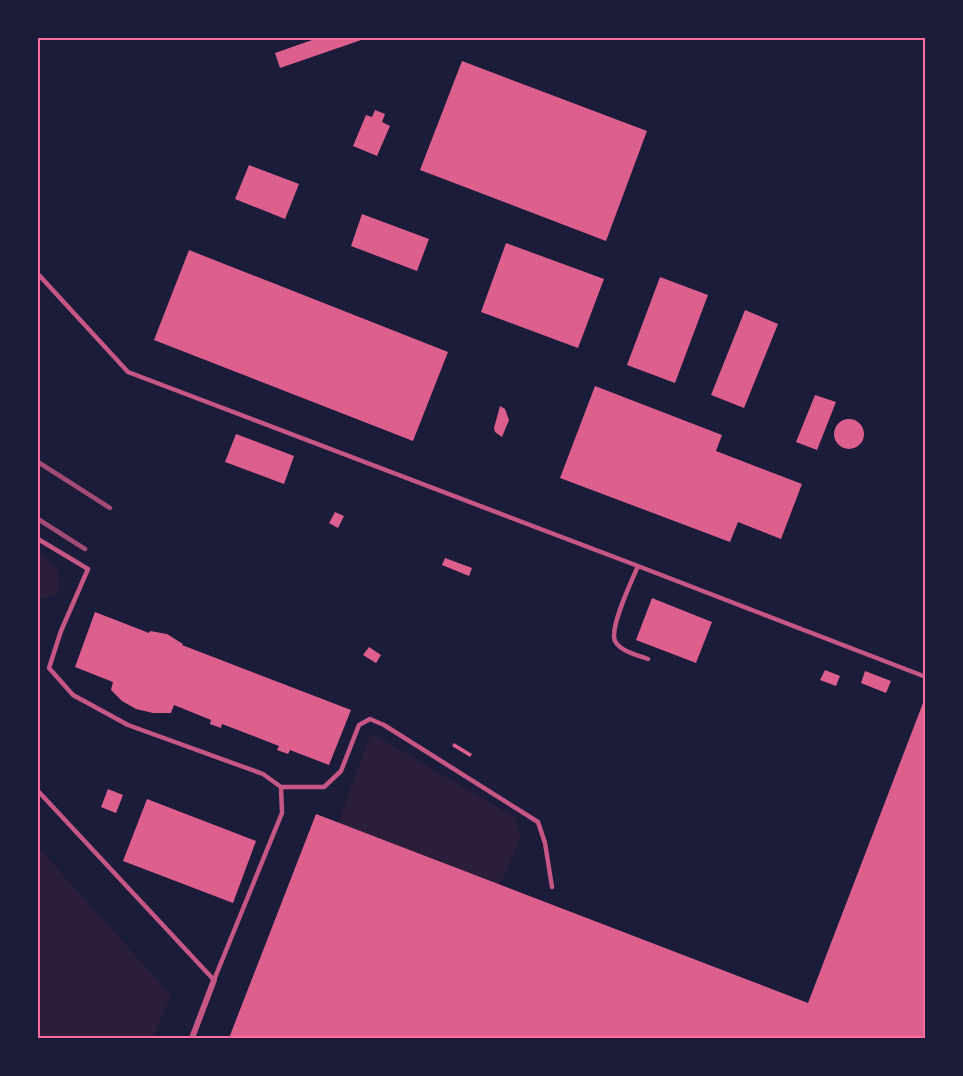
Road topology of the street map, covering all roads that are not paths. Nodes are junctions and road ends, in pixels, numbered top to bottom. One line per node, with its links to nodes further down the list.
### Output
1 (38, 274): 3 (lane)
2 (38, 538): 6 (lane)
3 (638, 566): 4 (lane); 5 (lane)
4 (648, 659)
5 (926, 677)
6 (280, 787): 8 (lane); 9 (lane)
7 (38, 791): 9 (lane)
8 (552, 887)
9 (214, 980): 10 (street)
10 (192, 1038)

